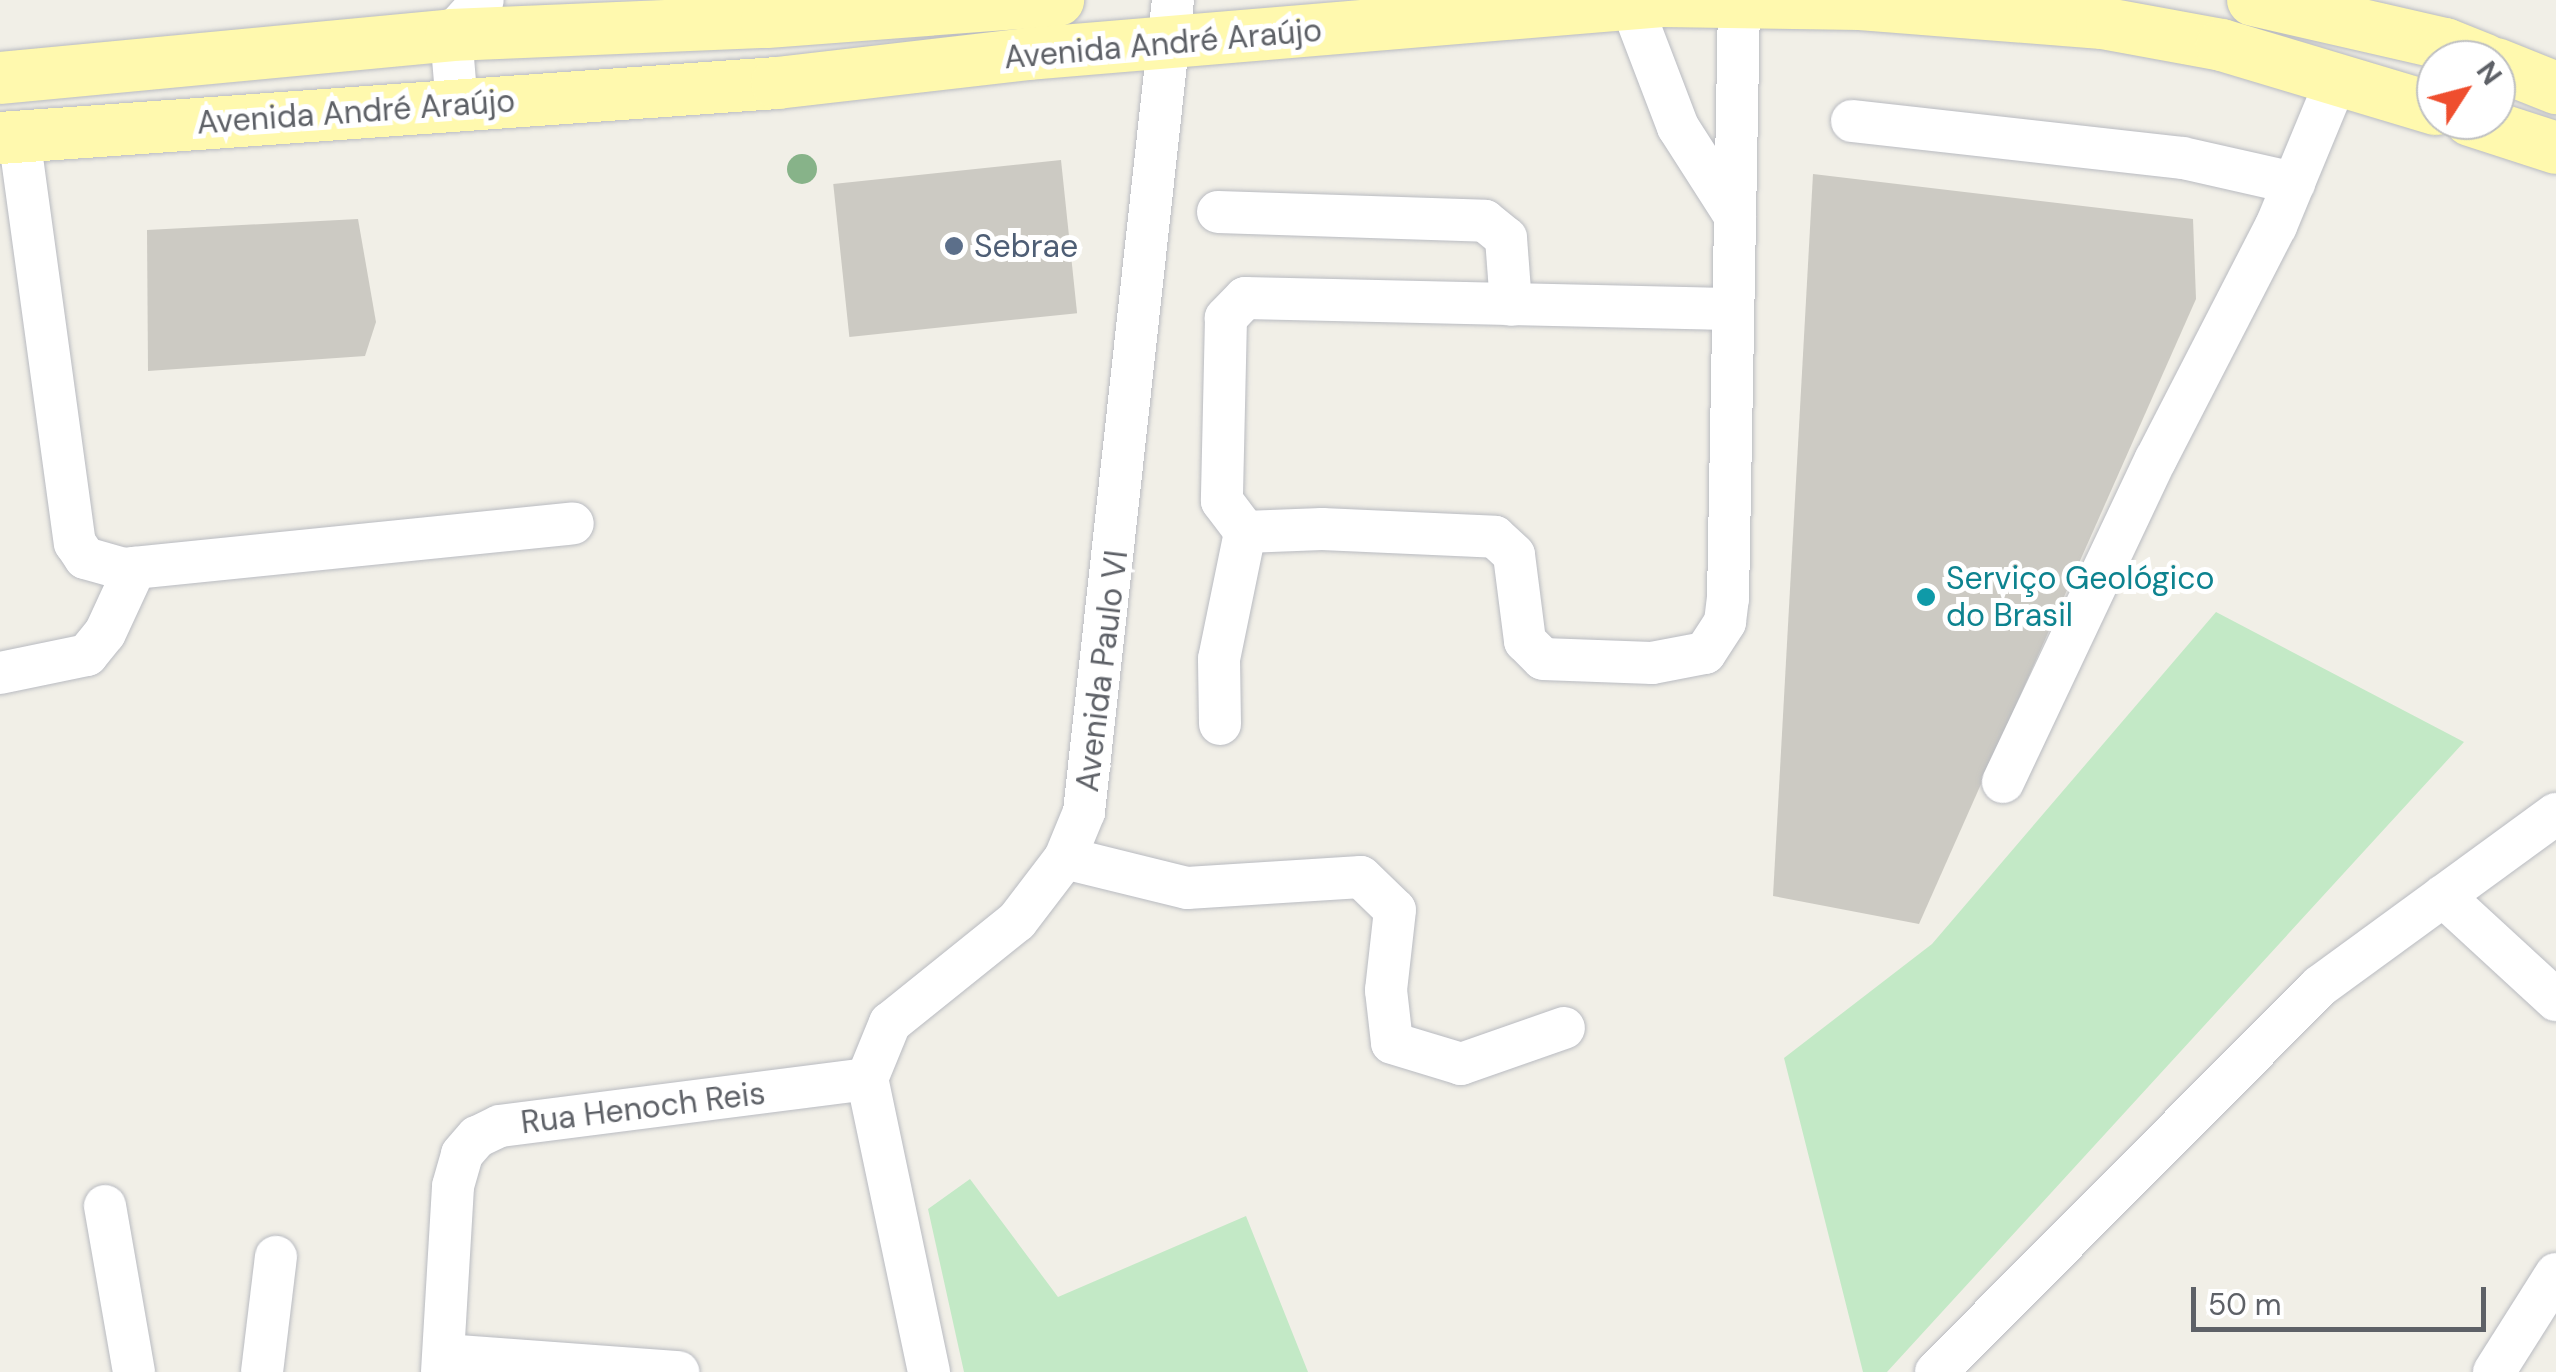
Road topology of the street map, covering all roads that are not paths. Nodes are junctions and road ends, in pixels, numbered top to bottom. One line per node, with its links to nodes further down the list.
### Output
1 (1058, 0): 5 (main road, Avenida André Araújo)
2 (2252, 0): 8 (main road)
3 (1739, 2): 4 (main road, Avenida André Araújo); 11 (main road, Avenida André Araújo); 22 (street)
4 (1630, 4): 7 (main road, Avenida André Araújo); 22 (street)
5 (762, 11): 6 (main road, Avenida André Araújo); 12 (street)
6 (467, 17): 10 (main road, Avenida André Araújo); 15 (street)
7 (1172, 22): 12 (main road, Avenida André Araújo); 32 (street, Avenida Paulo VI)
8 (2427, 40)
9 (2516, 72): 13 (main road)
10 (0, 78)
11 (2337, 79): 14 (main road, Avenida André Araújo); 20 (street)
12 (777, 83): 15 (main road, Avenida André Araújo)
13 (2556, 88)
14 (2416, 103)
15 (457, 105): 18 (main road, Avenida André Araújo)
16 (1852, 121): 20 (street)
17 (2516, 135): 19 (main road)
18 (10, 137): 27 (street)
19 (2556, 148)
20 (2294, 183): 30 (street)
21 (1218, 212): 23 (street)
22 (1735, 216): 24 (street)
23 (1511, 305): 24 (street); 26 (street)
24 (1731, 309): 26 (street)
25 (572, 523): 27 (street)
26 (1245, 532): 29 (street)
27 (135, 568): 28 (street)
28 (0, 673)
29 (1220, 724)
30 (2004, 782)
31 (2556, 814): 33 (street)
32 (1065, 858): 35 (street); 36 (street, Avenida Paulo VI)
33 (2443, 896): 34 (street); 45 (street)
34 (2556, 1000)
35 (1564, 1028)
36 (867, 1079): 40 (street, Rua Henoch Reis); 44 (street)
37 (105, 1206): 41 (street)
38 (276, 1257): 42 (street)
39 (2556, 1274): 46 (street)
40 (444, 1363): 43 (street)
41 (134, 1372)
42 (262, 1372)
43 (678, 1372)
44 (929, 1372)
45 (1936, 1372)
46 (2494, 1372)

